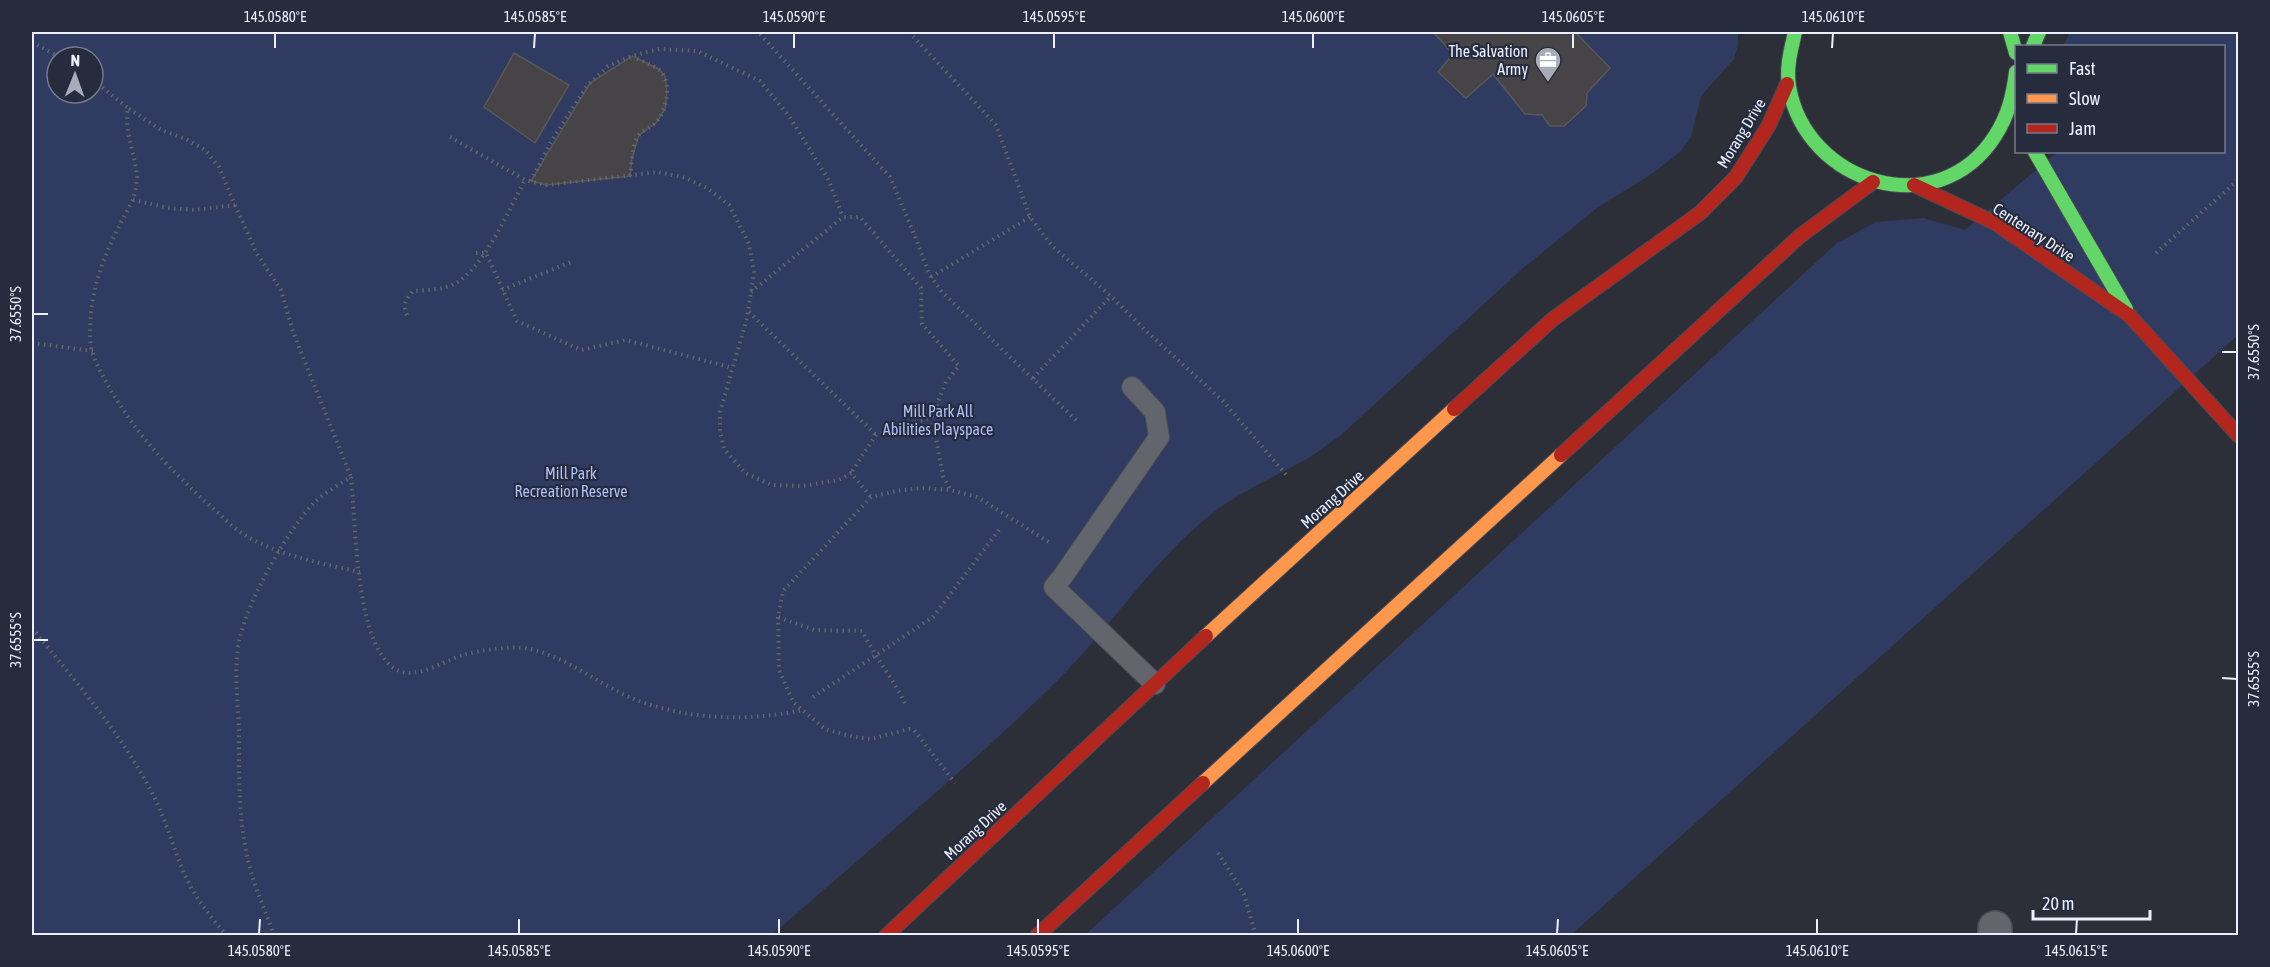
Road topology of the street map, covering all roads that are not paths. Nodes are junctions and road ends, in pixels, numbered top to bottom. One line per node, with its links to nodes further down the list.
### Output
1 (2010, 32): 3 (main road)
2 (1789, 37): 4 (main road)
3 (2015, 50)
4 (1787, 84): 7 (main road); 12 (main road, Morang Drive)
5 (2015, 100): 8 (main road)
6 (2036, 153): 9 (main road, Centenary Drive)
7 (1873, 182): 8 (main road); 14 (main road)
8 (1914, 185): 9 (main road, Centenary Drive)
9 (2130, 316): 11 (main road, Centenary Drive)
10 (1132, 387): 12 (lane)
11 (2238, 435)
12 (1155, 684): 13 (main road, Morang Drive)
13 (886, 936)
14 (1037, 936)

